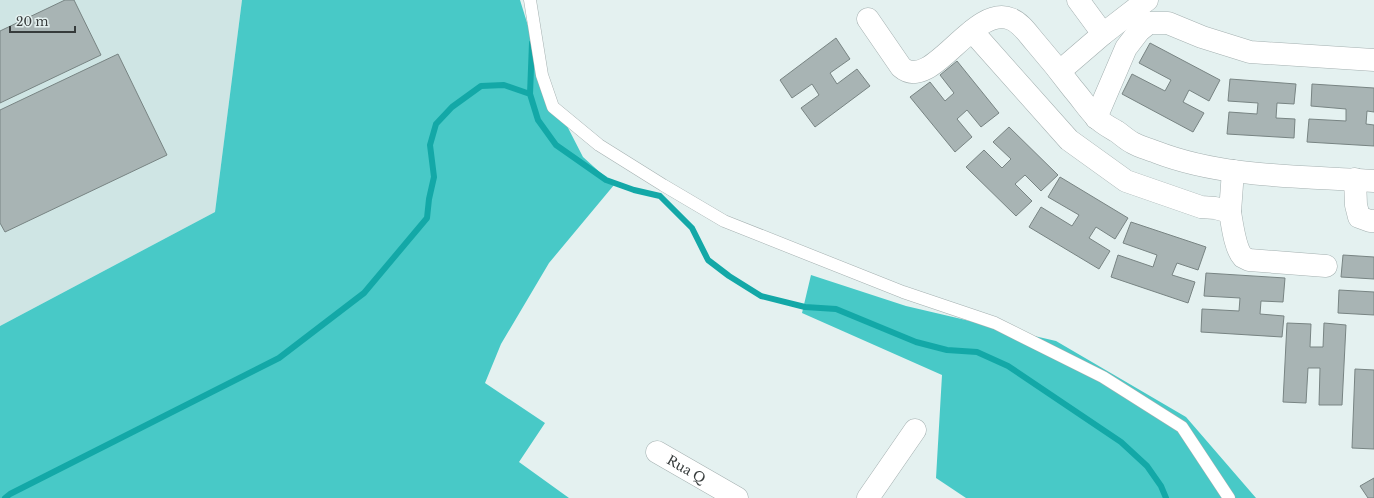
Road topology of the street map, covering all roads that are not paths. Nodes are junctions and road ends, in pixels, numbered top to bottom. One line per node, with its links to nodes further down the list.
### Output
1 (530, 0): 19 (lane)
2 (1078, 0): 6 (street)
3 (1147, 0): 6 (street)
4 (868, 20): 5 (street)
5 (972, 31): 8 (street); 12 (street)
6 (1103, 34): 8 (street)
7 (1374, 60): 9 (street)
8 (1060, 71): 9 (street)
9 (1096, 118): 10 (street)
10 (1233, 171): 11 (street); 12 (street)
11 (1365, 180): 13 (street)
12 (1230, 212): 14 (street)
13 (1374, 221)
14 (1326, 266)
15 (915, 430): 18 (street)
16 (657, 452): 17 (street, Rua Q)
17 (737, 498)
18 (868, 498)
19 (1229, 498)

